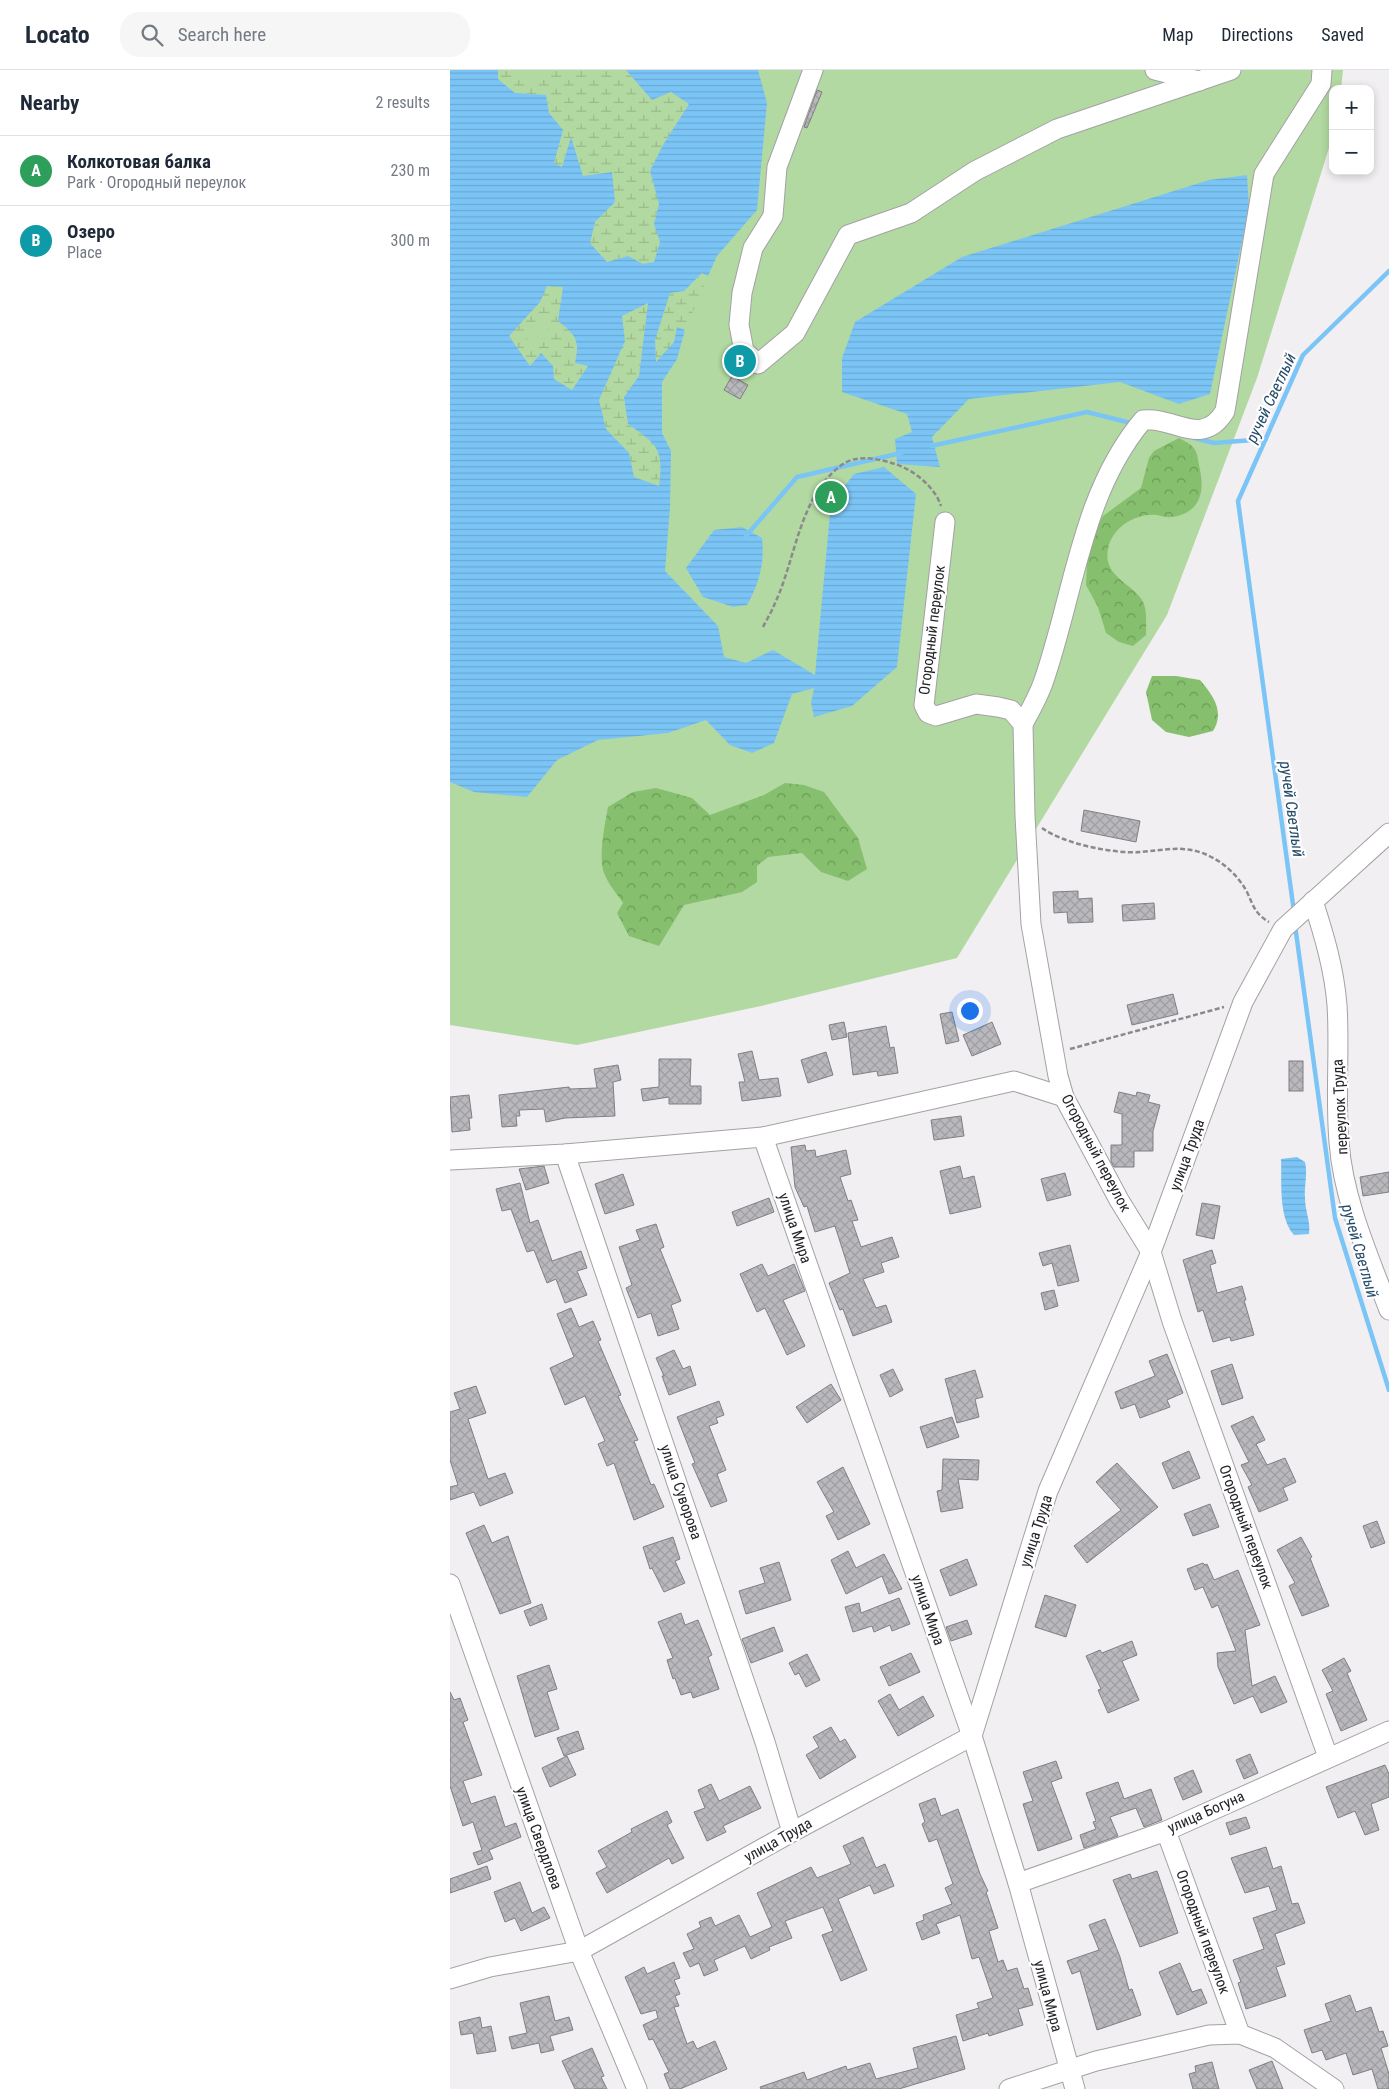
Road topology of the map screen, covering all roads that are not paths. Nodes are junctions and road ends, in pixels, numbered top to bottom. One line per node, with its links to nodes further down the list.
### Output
1 (813, 70): 5 (street)
2 (1155, 70): 5 (street)
3 (1231, 70): 5 (street)
4 (1322, 70): 7 (street)
5 (1200, 81)
6 (945, 522): 7 (street, Огородный переулок)
7 (1024, 724): 10 (street, Огородный переулок)
8 (1389, 832): 9 (street, улица Труда)
9 (1306, 907): 14 (street, улица Труда); 15 (street, переулок Труда)
10 (1064, 1098): 11 (street); 14 (street, Огородный переулок)
11 (763, 1137): 12 (street); 18 (street, улица Мира)
12 (565, 1154): 13 (street); 21 (street, улица Суворова)
13 (450, 1160)
14 (1151, 1252): 18 (street, улица Труда); 19 (street, Огородный переулок)
15 (1389, 1310)
16 (450, 1584): 23 (street, улица Свердлова)
17 (1389, 1730): 19 (street, улица Богуна)
18 (972, 1736): 21 (street, улица Труда); 22 (street, улица Мира)
19 (1328, 1757): 20 (street, улица Богуна)
20 (1166, 1831): 22 (street, улица Богуна); 25 (street, Огородный переулок)
21 (792, 1832): 23 (street, улица Труда)
22 (1018, 1883): 26 (street, улица Мира)
23 (579, 1951): 24 (street, улица Труда); 27 (street, улица Свердлова)
24 (450, 1979)
25 (1240, 2034): 26 (street); 30 (street)
26 (1068, 2071): 28 (street); 29 (street, улица Мира)
27 (637, 2089)
28 (1010, 2089)
29 (1075, 2089)
30 (1334, 2089)

